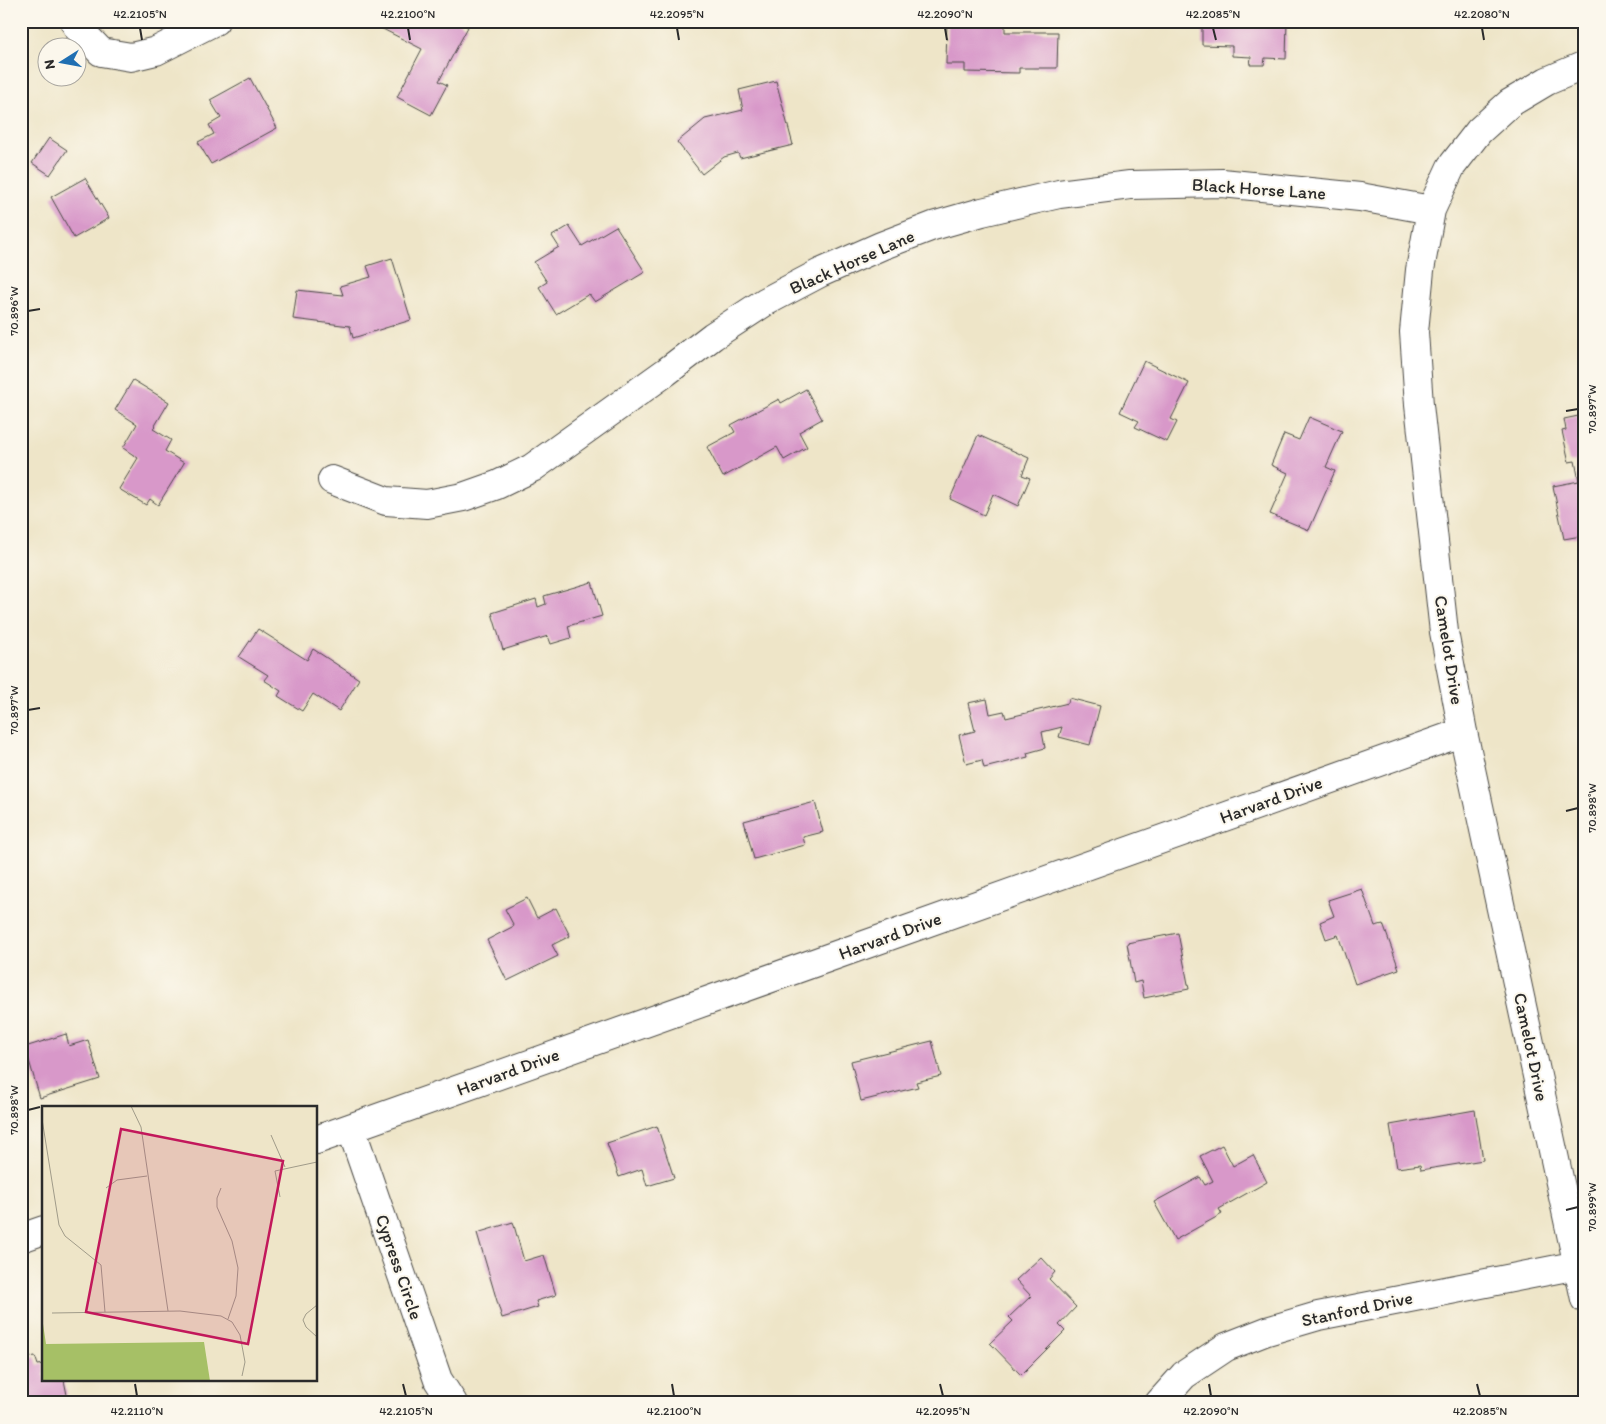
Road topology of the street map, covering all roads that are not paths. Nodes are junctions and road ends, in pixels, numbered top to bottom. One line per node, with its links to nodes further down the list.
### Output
1 (74, 21): 2 (street)
2 (215, 21)
3 (1585, 65): 4 (street, Camelot Drive)
4 (1431, 210): 5 (street, Black Horse Lane); 6 (street, Camelot Drive)
5 (332, 480)
6 (1463, 732): 7 (street, Harvard Drive); 11 (street, Camelot Drive)
7 (352, 1128): 8 (street, Harvard Drive); 13 (street, Cypress Circle)
8 (318, 1139)
9 (42, 1231): 10 (street)
10 (21, 1238)
11 (1578, 1265): 12 (street, Camelot Drive); 14 (street, Stanford Drive)
12 (1585, 1299)
13 (453, 1403)
14 (1159, 1403)

